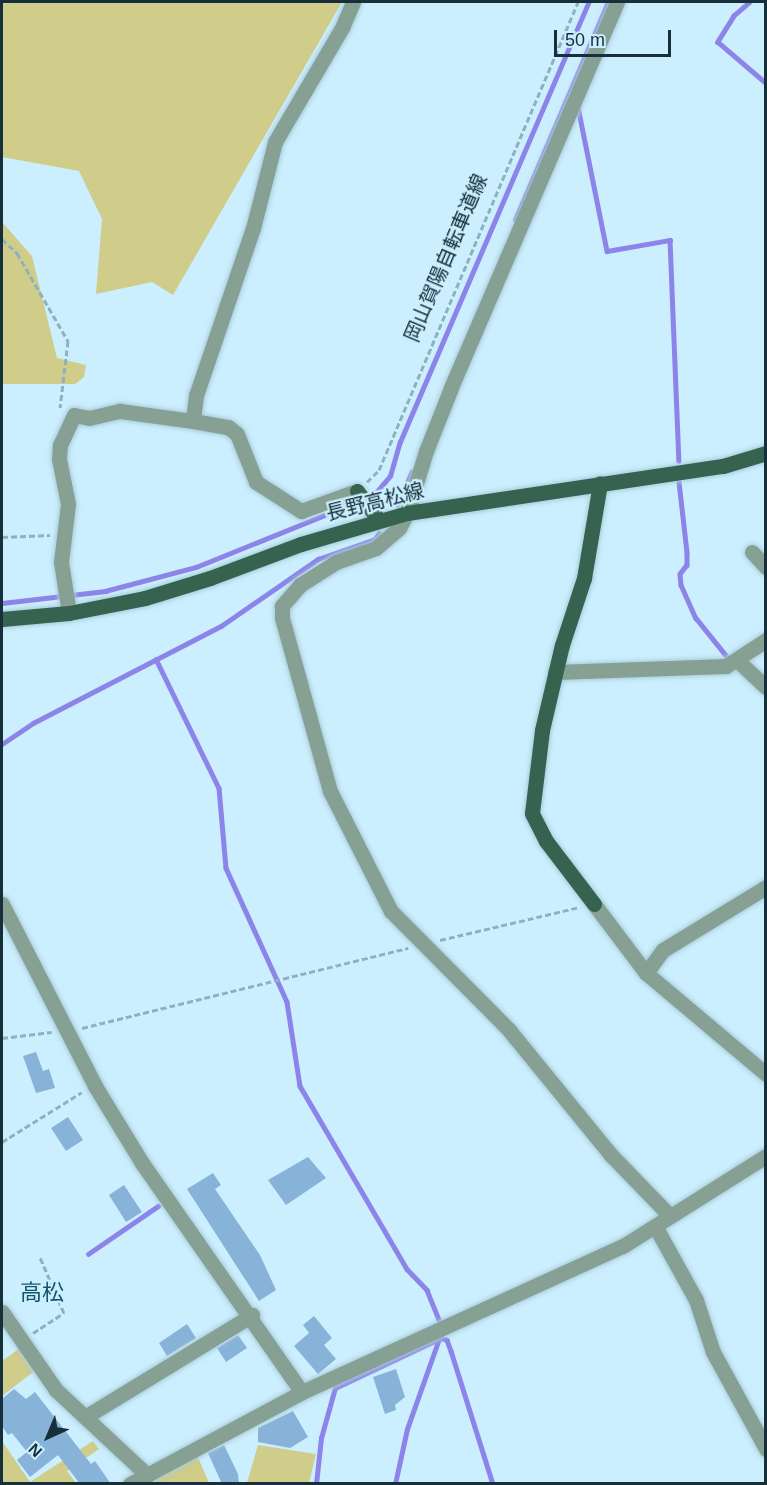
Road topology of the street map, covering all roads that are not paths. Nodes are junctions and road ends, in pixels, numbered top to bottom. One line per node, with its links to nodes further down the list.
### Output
1 (353, 2): 3 (street)
2 (617, 2): 7 (street)
3 (193, 422): 6 (street); 11 (street)
4 (765, 453): 5 (main road, 長野高松線)
5 (600, 483): 7 (main road, 長野高松線); 15 (main road)
6 (358, 492): 8 (main road)
7 (407, 513): 8 (main road, 長野高松線); 23 (street)
8 (379, 520): 11 (main road, 長野高松線)
9 (752, 552): 10 (street)
10 (765, 567)
11 (68, 604): 12 (main road, 長野高松線)
12 (2, 619)
13 (765, 640): 14 (street)
14 (735, 663): 15 (street); 16 (street)
15 (555, 672): 19 (main road)
16 (765, 687)
17 (765, 887): 20 (street)
18 (2, 904): 26 (street)
19 (594, 904): 20 (street)
20 (646, 973): 21 (street)
21 (765, 1074)
22 (765, 1156): 23 (street)
23 (668, 1214): 24 (street)
24 (655, 1226): 27 (street); 29 (street)
25 (2, 1312): 28 (street)
26 (252, 1315): 27 (street); 28 (street)
27 (302, 1392): 30 (street)
28 (85, 1417): 30 (street)
29 (765, 1449)
30 (147, 1475): 31 (street)
31 (130, 1484)

